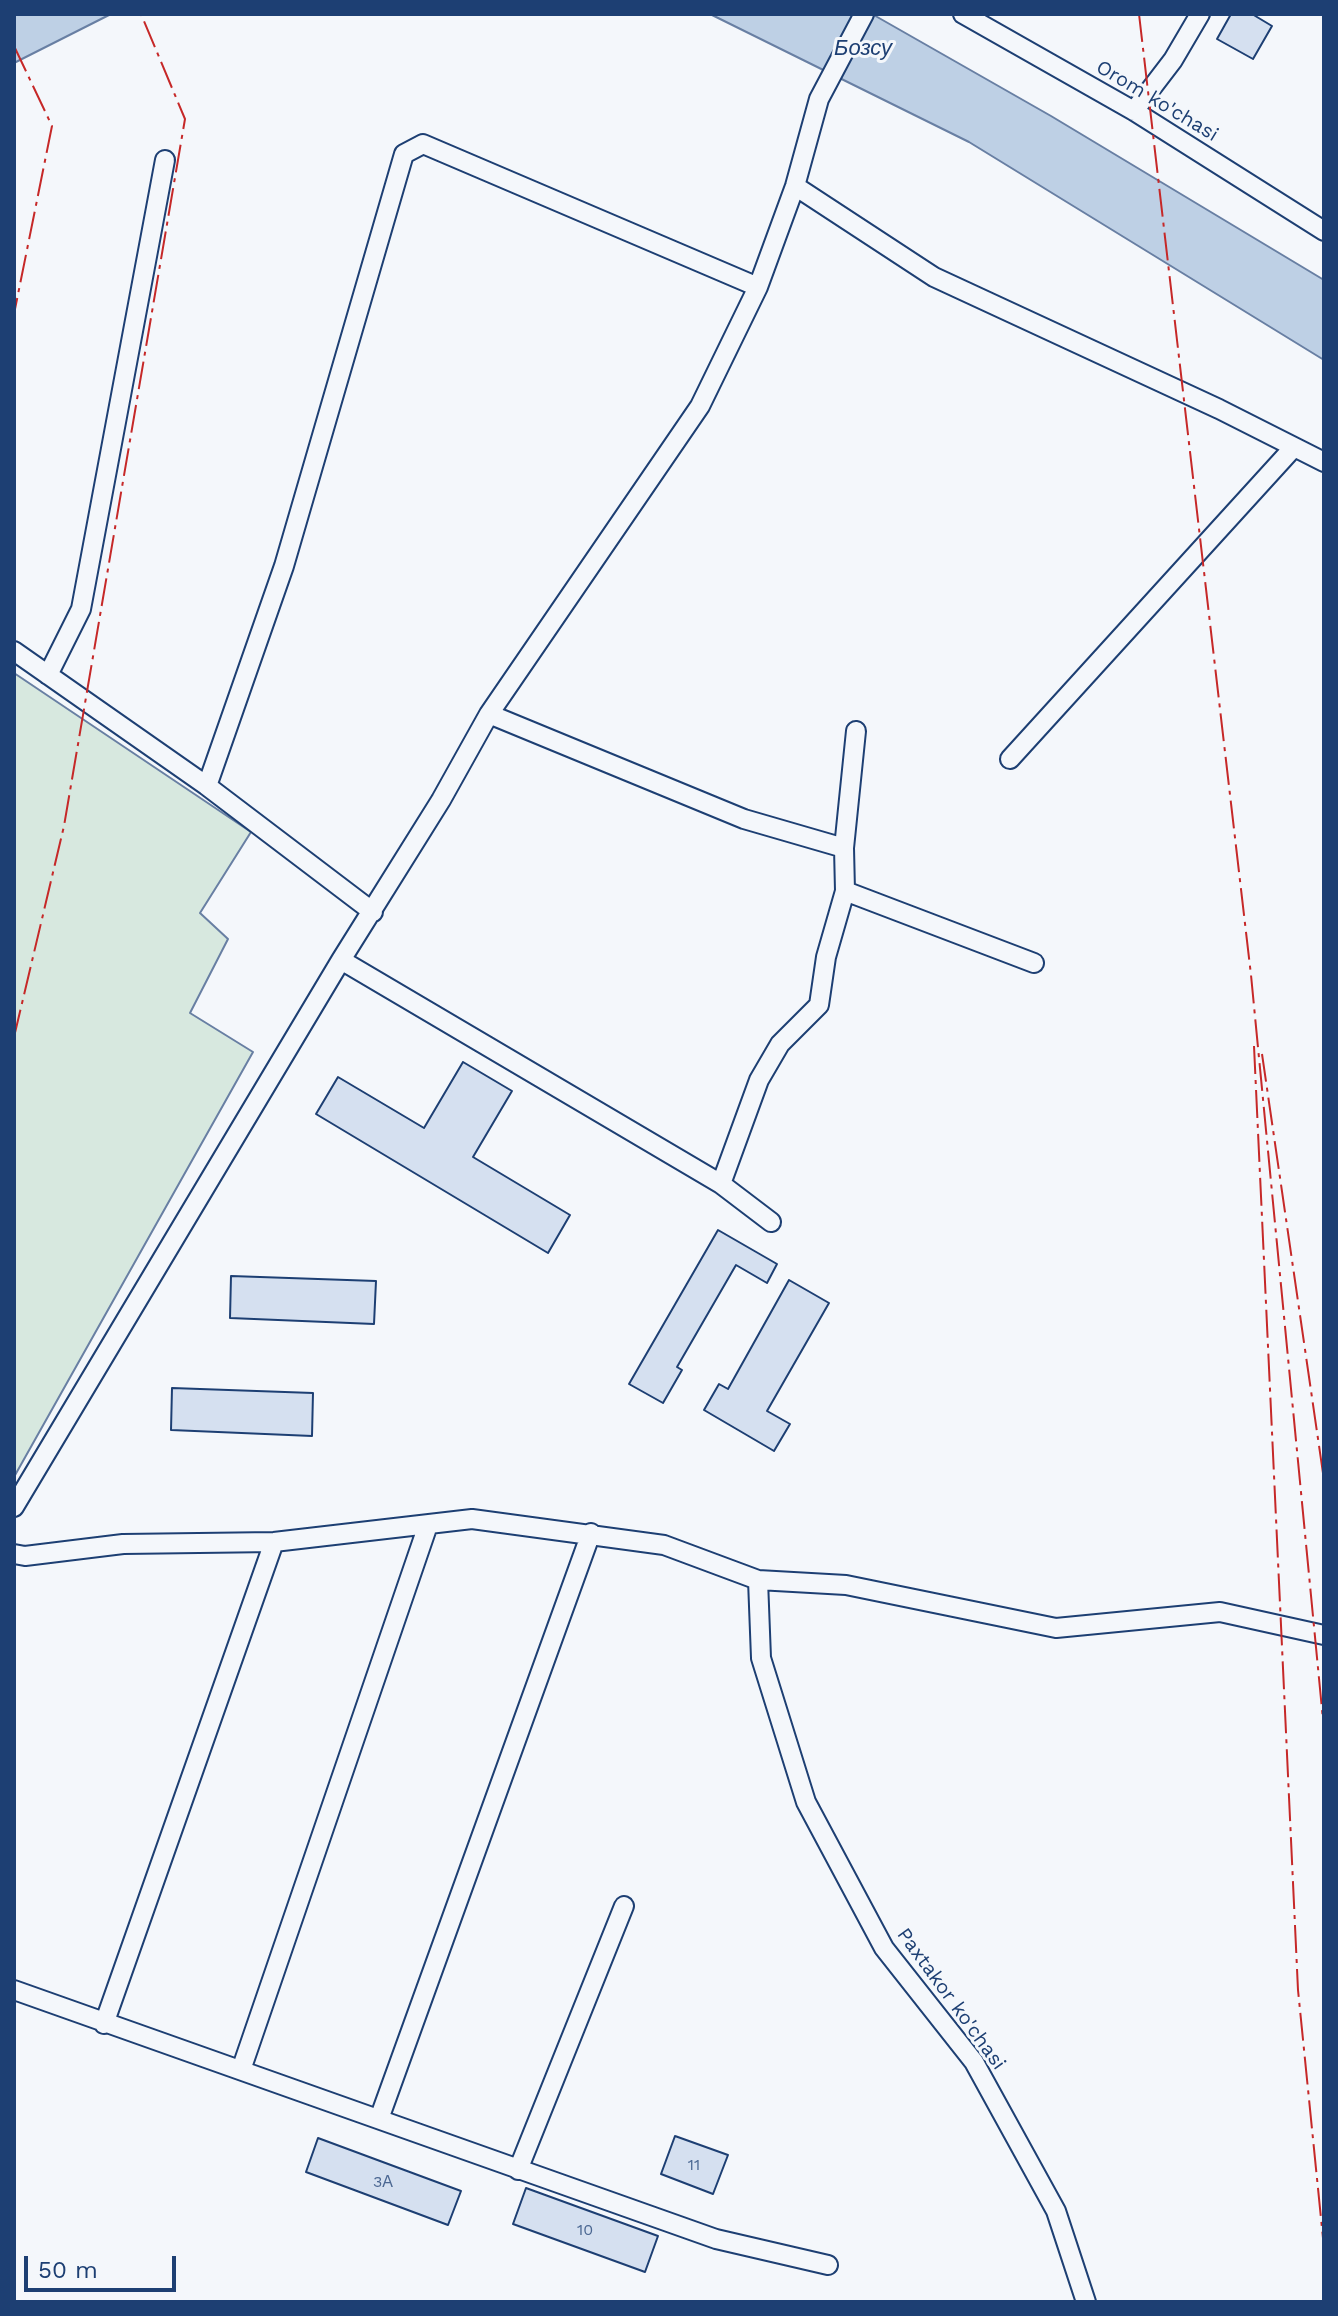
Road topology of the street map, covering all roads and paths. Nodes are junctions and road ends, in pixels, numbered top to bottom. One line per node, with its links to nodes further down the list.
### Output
1 (864, 14): 6 (street)
2 (963, 14): 4 (street, Orom ko'chasi)
3 (1200, 14): 4 (street)
4 (1134, 111): 7 (street, Orom ko'chasi)
5 (165, 160): 12 (street)
6 (795, 186): 8 (street); 9 (street)
7 (1324, 231)
8 (758, 287): 13 (street); 16 (street)
9 (1294, 447): 10 (street); 15 (street)
10 (1324, 462)
11 (14, 651): 12 (street)
12 (48, 675): 16 (street)
13 (489, 714): 17 (street); 19 (street)
14 (856, 731): 17 (street)
15 (1010, 759)
16 (207, 786): 19 (street)
17 (844, 848): 18 (street)
18 (845, 891): 21 (street); 22 (street)
19 (373, 912): 20 (street)
20 (341, 960): 22 (street); 24 (street)
21 (1034, 963)
22 (721, 1184): 23 (street)
23 (771, 1222)
24 (14, 1507)
25 (428, 1525): 26 (street); 27 (street); 34 (street)
26 (591, 1533): 29 (street); 35 (street)
27 (274, 1542): 28 (street); 33 (street)
28 (14, 1554)
29 (758, 1580): 30 (street); 38 (street, Paxtakor ko'chasi)
30 (1324, 1635)
31 (624, 1906): 36 (street)
32 (14, 1990): 33 (street)
33 (104, 2024): 34 (street)
34 (241, 2070): 35 (street)
35 (379, 2119): 36 (street)
36 (518, 2170): 37 (street)
37 (828, 2265)
38 (1086, 2302)

